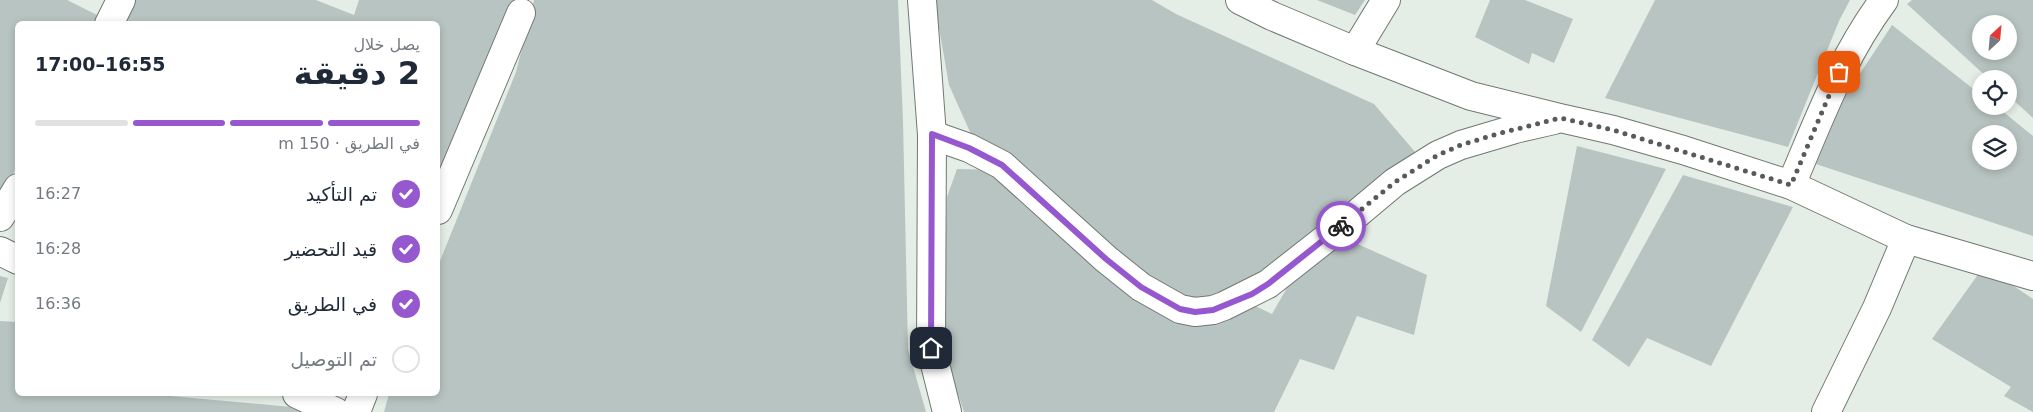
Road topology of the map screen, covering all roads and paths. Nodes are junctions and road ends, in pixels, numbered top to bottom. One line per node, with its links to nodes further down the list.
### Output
1 (121, 0): 7 (street)
2 (922, 0): 10 (street)
3 (1240, 0): 8 (street)
4 (1386, 0): 8 (street)
5 (1884, 0): 11 (street)
6 (521, 13): 13 (street)
7 (110, 21)
8 (1355, 51): 9 (street)
9 (1560, 118): 10 (street); 11 (street)
10 (932, 134): 23 (street)
11 (1791, 185): 15 (street)
12 (15, 193): 14 (street)
13 (440, 205)
14 (0, 216)
15 (1906, 239): 18 (street); 24 (street)
16 (0, 251): 17 (street)
17 (15, 258)
18 (2033, 276)
19 (301, 396): 21 (street)
20 (362, 396): 22 (street)
21 (336, 412)
22 (356, 412)
23 (947, 412)
24 (1826, 412)

